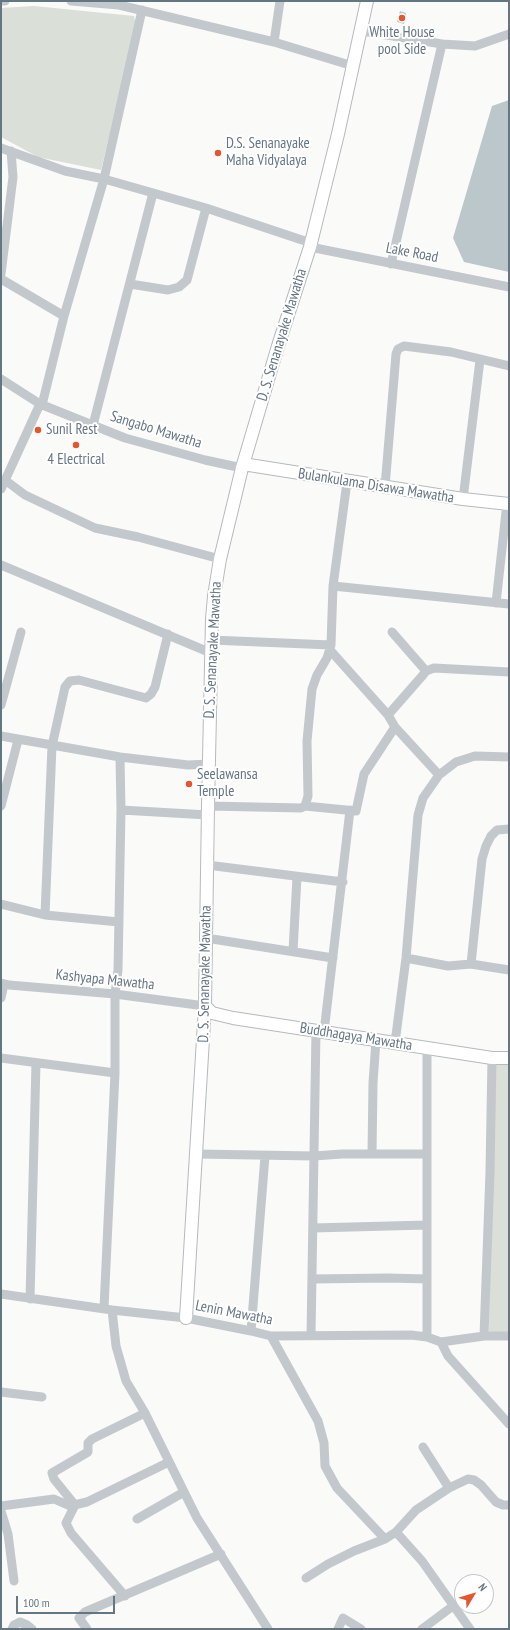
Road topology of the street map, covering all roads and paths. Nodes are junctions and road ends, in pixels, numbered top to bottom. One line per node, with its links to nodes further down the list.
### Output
1 (1, 1): 2 (street)
2 (5, 1)
3 (71, 1): 6 (street)
4 (280, 1): 9 (street)
5 (367, 1): 7 (main road, D. S. Senanayake Mawatha)
6 (142, 10): 9 (street); 14 (street)
7 (362, 31): 10 (street); 11 (main road, D. S. Senanayake Mawatha)
8 (509, 34): 10 (street)
9 (274, 42): 11 (street)
10 (442, 44): 19 (street)
11 (353, 66): 18 (main road, D. S. Senanayake Mawatha)
12 (1, 148): 13 (street, Lake Road)
13 (11, 151): 14 (street, Lake Road); 17 (street)
14 (104, 179): 15 (street, Lake Road); 24 (street)
15 (153, 193): 16 (street, Lake Road); 22 (street)
16 (206, 208): 18 (street, Lake Road); 22 (street)
17 (3, 244): 20 (street)
18 (310, 245): 19 (street, Lake Road); 30 (main road, D. S. Senanayake Mawatha)
19 (391, 264): 23 (street, Lake Road)
20 (1, 274)
21 (1, 279): 24 (street)
22 (130, 284): 29 (street)
23 (509, 287)
24 (64, 316): 28 (street)
25 (480, 360): 26 (street); 33 (street); 35 (street)
26 (509, 366)
27 (1, 379): 28 (street, Sangabo Mawatha)
28 (41, 404): 29 (street, Sangabo Mawatha); 31 (street)
29 (93, 426): 30 (street, Sangabo Mawatha)
30 (243, 466): 32 (main road, Bulankulama Disawa Mawatha); 37 (main road, D. S. Senanayake Mawatha)
31 (5, 480): 34 (street); 37 (street)
32 (347, 482): 33 (main road, Bulankulama Disawa Mawatha); 39 (street)
33 (385, 487): 35 (main road, Bulankulama Disawa Mawatha)
34 (1, 489)
35 (463, 499): 36 (main road, Bulankulama Disawa Mawatha)
36 (508, 504): 40 (street)
37 (220, 559): 45 (main road, D. S. Senanayake Mawatha)
38 (1, 565): 44 (street)
39 (332, 586): 40 (street); 46 (street)
40 (496, 603): 41 (street)
41 (509, 604)
42 (21, 632): 50 (street)
43 (392, 632): 48 (street)
44 (168, 634): 47 (street); 55 (street)
45 (211, 640): 46 (street); 47 (main road, D. S. Senanayake Mawatha)
46 (331, 648): 51 (street); 61 (street)
47 (211, 653): 58 (main road, D. S. Senanayake Mawatha)
48 (426, 671): 49 (street); 51 (street)
49 (509, 672)
50 (1, 705)
51 (388, 715): 52 (street)
52 (395, 727): 59 (street); 63 (street)
53 (1, 736): 54 (street)
54 (18, 740): 55 (street); 60 (street)
55 (52, 746): 56 (street); 70 (street)
56 (120, 757): 58 (street); 62 (street)
57 (509, 757): 59 (street)
58 (209, 764): 64 (main road, D. S. Senanayake Mawatha)
59 (440, 775): 75 (street)
60 (1, 806)
61 (305, 806): 63 (street); 64 (street)
62 (121, 810): 64 (street); 71 (street)
63 (350, 810): 68 (street)
64 (208, 811): 66 (main road, D. S. Senanayake Mawatha)
65 (509, 829): 76 (street)
66 (207, 865): 67 (street); 72 (main road, D. S. Senanayake Mawatha)
67 (297, 877): 68 (street); 73 (street)
68 (343, 882): 74 (street)
69 (1, 904): 70 (street)
70 (45, 915): 71 (street)
71 (119, 922): 79 (street)
72 (206, 938): 73 (street); 81 (main road, D. S. Senanayake Mawatha)
73 (293, 951): 74 (street)
74 (334, 958): 82 (street)
75 (406, 958): 76 (street); 84 (street)
76 (471, 964): 77 (street)
77 (509, 970)
78 (2, 983): 79 (street, Kashyapa Mawatha); 80 (street)
79 (115, 994): 81 (street, Kashyapa Mawatha); 90 (street)
80 (1, 998)
81 (205, 1006): 82 (main road, Buddhagaya Mawatha); 91 (main road, D. S. Senanayake Mawatha)
82 (320, 1031): 83 (main road, Buddhagaya Mawatha); 95 (street)
83 (376, 1040): 84 (main road, Buddhagaya Mawatha); 92 (street)
84 (395, 1043): 85 (main road, Buddhagaya Mawatha)
85 (427, 1048): 87 (main road, Buddhagaya Mawatha); 93 (street)
86 (1, 1058): 89 (street)
87 (492, 1058): 88 (main road, Buddhagaya Mawatha); 107 (street)
88 (509, 1058)
89 (36, 1063): 90 (street); 101 (street)
90 (115, 1073): 102 (street)
91 (198, 1154): 94 (street); 103 (main road, D. S. Senanayake Mawatha)
92 (372, 1154): 93 (street); 95 (street)
93 (427, 1154): 96 (street)
94 (265, 1156): 95 (street); 104 (street)
95 (314, 1156): 97 (street)
96 (427, 1225): 97 (street); 99 (street)
97 (313, 1228): 98 (street)
98 (312, 1279): 99 (street); 105 (street)
99 (427, 1279): 109 (street)
100 (1, 1294): 101 (street, Lenin Mawatha)
101 (30, 1298): 102 (street, Lenin Mawatha)
102 (108, 1309): 103 (street, Lenin Mawatha); 113 (street)
103 (186, 1318): 104 (street, Lenin Mawatha)
104 (251, 1331): 106 (street, Lenin Mawatha)
105 (311, 1335): 106 (street, Lenin Mawatha); 109 (street, Lenin Mawatha)
106 (271, 1336): 125 (street)
107 (484, 1336): 108 (street, Lenin Mawatha); 110 (street, Lenin Mawatha)
108 (509, 1336)
109 (427, 1337): 110 (street, Lenin Mawatha)
110 (441, 1342): 114 (street)
111 (1, 1392): 112 (street)
112 (42, 1397)
113 (145, 1414): 116 (street); 119 (street)
114 (509, 1424)
115 (424, 1447): 117 (street)
116 (169, 1462): 118 (street); 119 (street)
117 (449, 1488): 120 (street); 124 (street)
118 (184, 1492): 123 (street); 126 (street)
119 (75, 1505): 121 (street); 129 (street)
120 (509, 1505)
121 (1, 1506)
122 (1, 1511): 128 (street)
123 (137, 1519)
124 (396, 1532): 125 (street); 130 (street)
125 (384, 1539): 127 (street)
126 (221, 1554): 129 (street); 134 (street)
127 (306, 1578)
128 (14, 1581)
129 (125, 1596): 133 (street)
130 (453, 1606): 137 (street); 138 (street)
131 (12, 1629): 132 (street)
132 (32, 1629)
133 (87, 1629)
134 (268, 1629)
135 (338, 1629): 136 (street)
136 (361, 1629)
137 (422, 1629)
138 (470, 1629)

